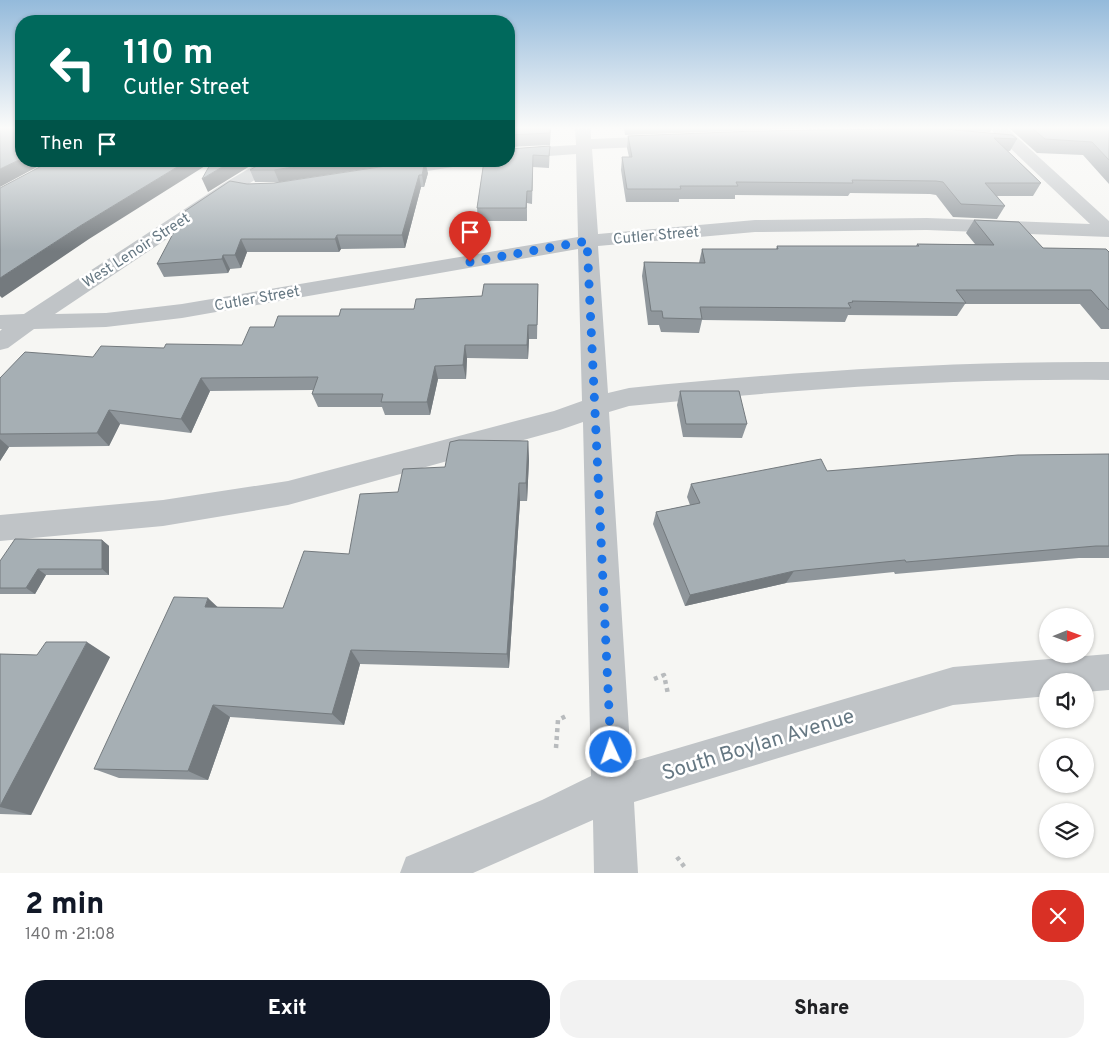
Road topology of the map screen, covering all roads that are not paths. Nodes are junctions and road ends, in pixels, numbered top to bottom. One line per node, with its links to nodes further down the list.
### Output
1 (261, 169): 6 (street, West Lenoir Street)
2 (407, 169): 5 (street)
3 (585, 169): 9 (street)
4 (1036, 169): 8 (street)
5 (372, 174)
6 (232, 186): 7 (street); 11 (street, West Lenoir Street)
7 (257, 190)
8 (1109, 231): 9 (street, Cutler Street)
9 (587, 241): 11 (street, Cutler Street); 14 (street)
10 (0, 322): 11 (street, Cutler Street)
11 (27, 322): 12 (street, West Lenoir Street)
12 (0, 342)
13 (1109, 371): 14 (street)
14 (594, 406): 15 (street); 17 (street)
15 (0, 528)
16 (1109, 672): 17 (street, South Boylan Avenue)
17 (612, 788): 18 (street, South Boylan Avenue); 19 (street)
18 (422, 873)
19 (616, 873)

